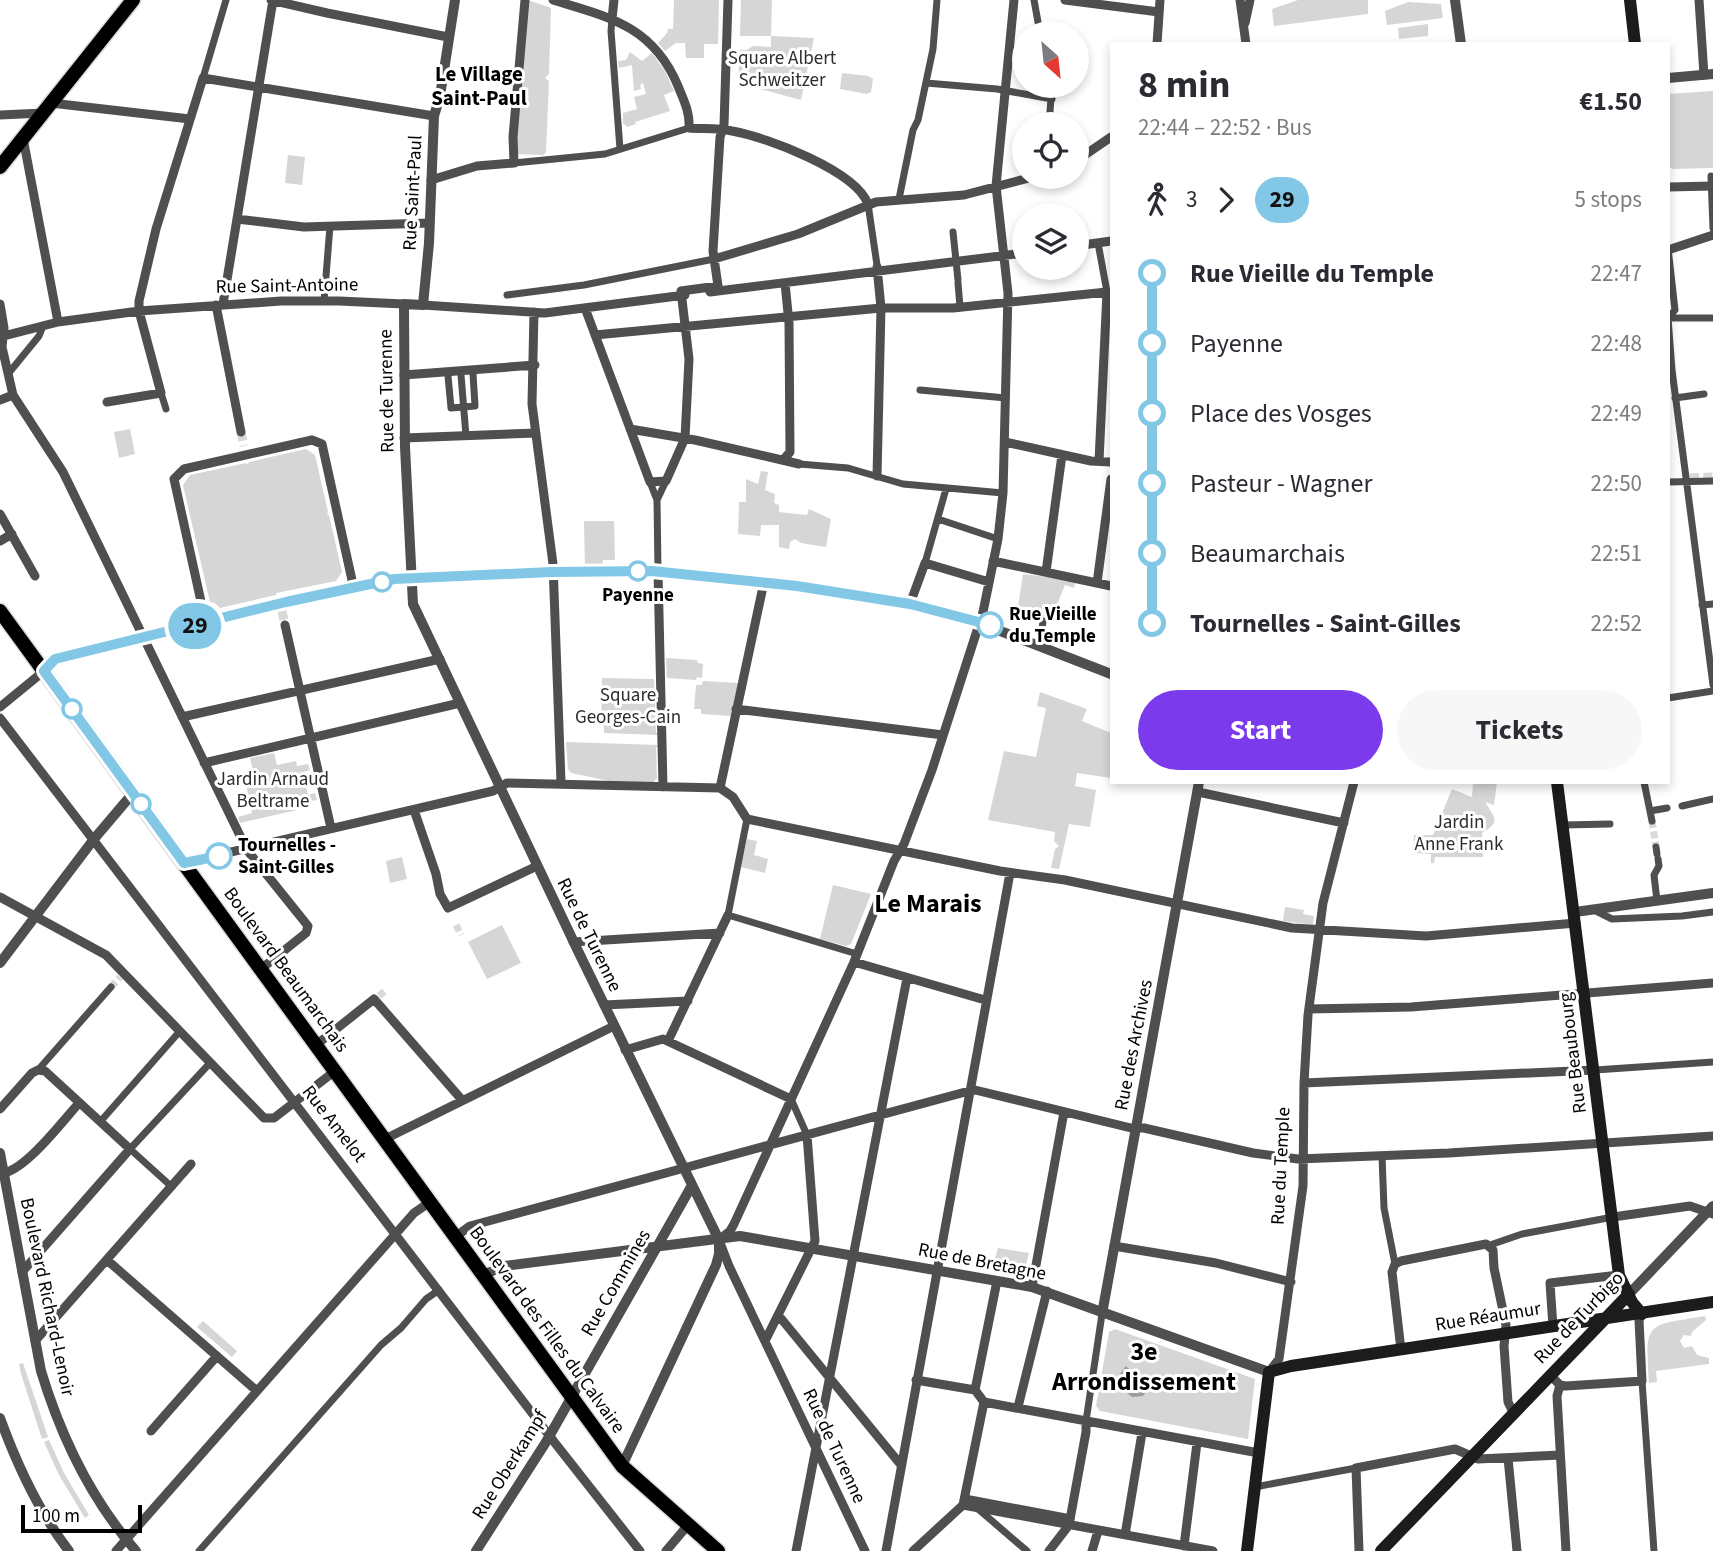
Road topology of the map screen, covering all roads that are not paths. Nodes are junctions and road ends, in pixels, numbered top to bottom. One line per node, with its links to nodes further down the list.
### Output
1 (133, 0): 35 (main road)
2 (226, 0): 29 (street)
3 (272, 0): 23 (street); 32 (street)
4 (455, 0): 23 (street, Rue Saint-Paul)
5 (525, 0): 46 (street)
6 (552, 0): 20 (street)
7 (728, 0): 41 (street)
8 (937, 0): 31 (street)
9 (1014, 0): 33 (street)
10 (1034, 0): 21 (street)
11 (1065, 0): 19 (street)
12 (1160, 0): 19 (street)
13 (1240, 0): 22 (street)
14 (1250, 0): 22 (street)
15 (1455, 0): 26 (street)
16 (1630, 0): 27 (main road)
17 (1699, 0): 28 (street)
18 (614, 2): 20 (street)
19 (1159, 12): 24 (street)
20 (612, 19): 40 (street); 44 (street)
21 (1038, 21)
22 (1243, 28): 25 (street)
23 (448, 37): 38 (street, Rue Saint-Paul)
24 (1157, 42)
25 (1245, 42)
26 (1461, 42)
27 (1635, 42)
28 (1709, 75): 30 (street)
29 (203, 78): 32 (street); 39 (street)
30 (1670, 78)
31 (926, 83): 33 (street); 53 (street)
32 (257, 87): 38 (street); 55 (street)
33 (1005, 90): 34 (street); 51 (street)
34 (1052, 99): 36 (street)
35 (47, 108): 37 (street); 39 (street); 42 (main road)
36 (1050, 112)
37 (0, 115)
38 (434, 116): 48 (street, Rue Saint-Paul)
39 (190, 119): 84 (street)
40 (689, 128): 41 (street); 44 (street)
41 (722, 130): 54 (street); 67 (street)
42 (23, 138): 47 (main road); 90 (street)
43 (1110, 138): 45 (street)
44 (620, 149): 46 (street)
45 (1089, 152)
46 (514, 163): 48 (street)
47 (0, 167)
48 (431, 180): 56 (street, Rue Saint-Paul)
49 (1012, 182): 51 (street)
50 (1711, 184): 52 (street); 58 (street)
51 (996, 186): 53 (street); 65 (street)
52 (1670, 187)
53 (899, 199): 54 (street)
54 (868, 204): 67 (street); 70 (street)
55 (237, 219): 57 (street); 79 (street)
56 (429, 223): 57 (street); 80 (street, Rue Saint-Paul)
57 (330, 226): 75 (street)
58 (1713, 228)
59 (953, 232): 68 (street)
60 (1713, 235): 64 (street)
61 (1110, 242): 62 (street)
62 (1098, 243): 63 (street); 72 (street)
63 (1089, 244)
64 (1670, 249)
65 (1005, 252): 66 (street); 68 (street); 76 (street)
66 (1012, 252)
67 (714, 260): 73 (street); 74 (street)
68 (956, 261): 70 (street); 81 (street)
69 (1670, 267): 86 (street)
70 (877, 268): 71 (street); 83 (street)
71 (785, 283): 73 (street); 87 (street)
72 (1109, 290): 76 (street); 121 (street)
73 (682, 293): 82 (street, Rue Saint-Antoine); 92 (street)
74 (507, 295)
75 (324, 301): 78 (street, Rue Saint-Antoine); 79 (street, Rue Saint-Antoine)
76 (1008, 302): 81 (street); 106 (street)
77 (0, 304): 94 (street)
78 (404, 304): 80 (street, Rue Saint-Antoine); 99 (street, Rue de Turenne)
79 (219, 305): 84 (street, Rue Saint-Antoine); 113 (street)
80 (423, 305): 85 (street, Rue Saint-Antoine)
81 (960, 307): 83 (street)
82 (585, 308): 85 (street, Rue Saint-Antoine); 93 (street)
83 (881, 308): 87 (street); 124 (street)
84 (139, 311): 90 (street, Rue Saint-Antoine); 103 (street)
85 (534, 312): 95 (street)
86 (1670, 316)
87 (789, 317): 92 (street); 120 (street)
88 (1670, 318): 89 (street)
89 (1713, 318)
90 (58, 322): 91 (street, Rue Saint-Antoine)
91 (43, 326): 94 (street, Rue Saint-Antoine); 97 (street)
92 (686, 326): 93 (street); 117 (street)
93 (595, 335): 112 (street)
94 (2, 336): 97 (street)
95 (535, 365): 99 (street); 114 (street)
96 (1670, 370): 107 (street)
97 (8, 374): 105 (street)
98 (473, 374): 111 (street)
99 (404, 375): 116 (street, Rue de Turenne)
100 (461, 375): 111 (street)
101 (448, 376): 111 (street)
102 (920, 390): 106 (street)
103 (161, 393): 109 (street); 110 (street)
104 (1704, 394): 107 (street)
105 (13, 395): 108 (street); 159 (street)
106 (1006, 398): 118 (street)
107 (1675, 398): 129 (street)
108 (0, 400)
109 (107, 402)
110 (166, 409)
111 (464, 410): 115 (street)
112 (630, 429): 117 (street); 127 (street)
113 (241, 432)
114 (536, 433): 115 (street); 142 (street)
115 (466, 436): 116 (street)
116 (404, 438): 145 (street, Rue de Turenne)
117 (685, 438): 120 (street); 125 (street)
118 (1005, 442): 119 (street); 132 (street)
119 (1062, 454): 121 (street); 143 (street)
120 (783, 459): 123 (street)
121 (1099, 461): 122 (street)
122 (1110, 463)
123 (799, 464): 124 (street)
124 (877, 476): 131 (street)
125 (666, 481): 127 (street); 133 (street)
126 (1713, 481): 129 (street)
127 (650, 482): 133 (street)
128 (1670, 482): 129 (street)
129 (1686, 482): 153 (street)
130 (1110, 486): 148 (street)
131 (946, 489): 132 (street); 135 (street)
132 (1003, 493): 137 (street)
133 (657, 500): 141 (street)
134 (0, 514): 136 (street)
135 (938, 519): 137 (street); 140 (street)
136 (12, 534): 138 (street); 144 (street)
137 (998, 539): 139 (street)
138 (0, 541)
139 (993, 561): 143 (street); 147 (street)
140 (925, 563): 147 (street); 151 (street)
141 (658, 571): 142 (street); 146 (street); 181 (street)
142 (552, 572): 145 (street); 176 (street)
143 (1046, 572): 148 (street)
144 (35, 576)
145 (412, 579): 150 (street); 161 (street, Rue de Turenne)
146 (764, 582): 151 (street); 170 (street)
147 (989, 582): 157 (street)
148 (1097, 583): 149 (street)
149 (1110, 586)
150 (350, 587): 155 (street); 155 (street)
151 (910, 604): 157 (street)
152 (1713, 604): 153 (street)
153 (1702, 605): 164 (street)
154 (0, 611): 162 (main road, Boulevard Beaumarchais)
155 (209, 620): 159 (street)
156 (1043, 621): 160 (street)
157 (980, 622): 160 (street); 173 (street)
158 (285, 625): 165 (street)
159 (144, 638): 162 (street); 171 (street)
160 (1040, 646): 163 (street)
161 (440, 659): 165 (street); 168 (street, Rue de Turenne)
162 (44, 671): 169 (street); 184 (main road, Boulevard Beaumarchais)
163 (1110, 674)
164 (1713, 685)
165 (300, 691): 171 (street); 174 (street)
166 (1713, 691): 167 (street)
167 (1670, 698)
168 (460, 704): 174 (street); 180 (street, Rue de Turenne)
169 (0, 707)
170 (736, 709): 173 (street); 183 (street)
171 (183, 717): 175 (street)
172 (0, 718): 196 (street, Rue Amelot)
173 (943, 735): 198 (street)
174 (310, 738): 175 (street); 195 (street)
175 (204, 763): 197 (street)
176 (561, 782): 180 (street); 181 (street)
177 (1354, 784): 192 (street, Rue du Temple)
178 (1557, 784): 194 (main road, Rue Beaubourg)
179 (1644, 784): 189 (street)
180 (499, 787): 188 (street); 201 (street, Rue de Turenne)
181 (663, 787): 183 (street)
182 (1198, 787): 192 (street); 206 (street, Rue des Archives)
183 (720, 788): 190 (street)
184 (132, 793): 196 (street); 200 (main road, Boulevard Beaumarchais)
185 (1713, 799): 186 (street)
186 (1682, 806)
187 (1667, 808): 189 (street)
188 (414, 810): 195 (street); 201 (street)
189 (1650, 811): 191 (street)
190 (747, 818): 198 (street); 209 (street)
191 (1652, 821)
192 (1344, 822): 212 (street, Rue du Temple)
193 (1610, 824): 194 (street)
194 (1563, 825): 211 (main road, Rue Beaubourg)
195 (331, 828): 197 (street)
196 (94, 839): 210 (street); 240 (street, Rue Amelot)
197 (247, 850): 200 (street); 217 (street)
198 (901, 850): 202 (street); 215 (street)
199 (1657, 853): 205 (street)
200 (184, 863): 217 (main road, Boulevard Beaumarchais)
201 (537, 866): 214 (street, Rue de Turenne)
202 (1010, 873): 206 (street); 222 (street)
203 (1713, 892): 205 (street)
204 (0, 897): 210 (street)
205 (1657, 901): 207 (street)
206 (1178, 902): 212 (street); 246 (street, Rue des Archives)
207 (1594, 910): 208 (street); 211 (street)
208 (1713, 912)
209 (728, 915): 213 (street); 215 (street)
210 (36, 917): 216 (street); 227 (street)
211 (1576, 917): 212 (street); 221 (main road, Rue Beaubourg)
212 (1320, 930): 225 (street, Rue du Temple)
213 (720, 933): 214 (street); 223 (street)
214 (573, 942): 224 (street, Rue de Turenne)
215 (855, 958): 218 (street); 238 (street)
216 (0, 963)
217 (261, 969): 229 (main road, Boulevard Beaumarchais)
218 (907, 978): 222 (street); 244 (street)
219 (1713, 983): 221 (street)
220 (111, 987): 233 (street)
221 (1585, 993): 225 (street); 234 (main road, Rue Beaubourg)
222 (985, 1000): 237 (street)
223 (688, 1001): 224 (street); 228 (street)
224 (604, 1005): 226 (street, Rue de Turenne)
225 (1309, 1009): 236 (street, Rue du Temple)
226 (614, 1026): 230 (street, Rue de Turenne); 239 (street)
227 (180, 1031): 232 (street); 245 (street)
228 (668, 1041): 230 (street); 238 (street)
229 (316, 1045): 235 (main road, Boulevard Beaumarchais); 239 (street)
230 (625, 1050): 257 (street, Rue de Turenne)
231 (1713, 1062): 234 (street)
232 (210, 1063): 240 (street); 252 (street)
233 (38, 1070): 241 (street); 242 (street)
234 (1595, 1070): 236 (street); 250 (main road, Rue Beaubourg)
235 (335, 1071): 240 (street); 249 (main road, Boulevard Beaumarchais)
236 (1304, 1083): 255 (street, Rue du Temple)
237 (969, 1091): 243 (street); 244 (street); 275 (street)
238 (791, 1099): 247 (street); 251 (street)
239 (462, 1100): 249 (street)
240 (294, 1101): 265 (street, Rue Amelot)
241 (79, 1103): 245 (street); 258 (street)
242 (0, 1109)
243 (1064, 1112): 246 (street); 281 (street)
244 (880, 1116): 247 (street); 272 (street)
245 (100, 1122): 252 (street)
246 (1136, 1128): 255 (street); 268 (street, Rue des Archives)
247 (807, 1135): 251 (street); 271 (street)
248 (1713, 1136): 250 (street)
249 (385, 1139): 261 (main road, Boulevard Beaumarchais)
250 (1604, 1142): 254 (street); 264 (main road, Rue Beaubourg)
251 (769, 1145): 257 (street); 267 (street)
252 (131, 1149): 259 (street); 276 (street)
253 (0, 1153): 258 (street, Boulevard Richard-Lenoir)
254 (1382, 1156): 255 (street); 274 (street)
255 (1305, 1158): 280 (street, Rue du Temple)
256 (191, 1164): 259 (street)
257 (683, 1169): 260 (street, Rue de Turenne); 266 (street)
258 (4, 1173): 276 (street, Boulevard Richard-Lenoir)
259 (172, 1187): 273 (street)
260 (691, 1187): 267 (street, Rue de Turenne); 270 (street, Rue Commines)
261 (429, 1202): 263 (main road, Boulevard Beaumarchais); 265 (street)
262 (1711, 1210): 264 (street); 284 (street, Rue de Turbigo)
263 (440, 1217): 266 (main road, Boulevard des Filles du Calvaire)
264 (1613, 1217): 269 (street); 278 (main road, Rue Beaubourg)
265 (396, 1233): 282 (street, Rue Amelot); 303 (street)
266 (455, 1237): 277 (main road, Boulevard des Filles du Calvaire)
267 (719, 1240): 270 (street, Rue de Bretagne); 271 (street, Rue de Bretagne); 293 (street, Rue de Turenne); 320 (street)
268 (1114, 1245): 280 (street); 286 (street, Rue des Archives)
269 (1490, 1245): 274 (street); 291 (street)
270 (657, 1247): 277 (street, Rue de Bretagne); 304 (street, Rue Commines)
271 (811, 1249): 272 (street, Rue de Bretagne); 288 (street)
272 (852, 1256): 275 (street, Rue de Bretagne); 298 (street)
273 (107, 1260): 292 (street); 295 (street)
274 (1395, 1264): 294 (street)
275 (936, 1270): 279 (street, Rue de Bretagne); 299 (street)
276 (22, 1272): 292 (street, Boulevard Richard-Lenoir)
277 (483, 1275): 304 (main road, Boulevard des Filles du Calvaire)
278 (1619, 1275): 284 (main road, Rue Beaubourg); 290 (street)
279 (997, 1281): 281 (street, Rue de Bretagne); 302 (street)
280 (1291, 1282): 296 (street, Rue du Temple)
281 (1032, 1287): 283 (street, Rue de Bretagne)
282 (439, 1290): 312 (street, Rue Amelot); 334 (street)
283 (1047, 1291): 286 (street, Rue de Bretagne); 306 (street)
284 (1629, 1294): 287 (main road, Rue Beaubourg); 289 (main road, Rue de Turbigo)
285 (1713, 1302): 287 (main road, Rue Réaumur)
286 (1102, 1314): 296 (street, Rue de Bretagne); 309 (street)
287 (1642, 1314): 289 (main road, Rue Réaumur); 300 (street)
288 (779, 1316): 293 (street); 298 (street)
289 (1602, 1320): 290 (main road, Rue Réaumur); 297 (main road, Rue de Turbigo)
290 (1553, 1327): 291 (main road, Rue Réaumur)
291 (1505, 1334): 294 (main road, Rue Réaumur); 307 (street)
292 (36, 1341): 329 (street, Boulevard Richard-Lenoir)
293 (765, 1341): 314 (street, Rue de Turenne)
294 (1401, 1350): 296 (main road, Rue Réaumur)
295 (217, 1356): 303 (street); 310 (street)
296 (1269, 1372): 315 (main road, Rue du Temple)
297 (1550, 1375): 301 (street); 307 (main road, Rue de Turbigo)
298 (829, 1377): 314 (street); 319 (street)
299 (916, 1380): 302 (street); 319 (street)
300 (1642, 1381): 301 (street); 352 (street)
301 (1560, 1385): 316 (street)
302 (975, 1390): 305 (street)
303 (257, 1391): 329 (street)
304 (572, 1396): 312 (street, Rue Oberkampf); 320 (main road, Boulevard des Filles du Calvaire)
305 (984, 1402): 306 (street); 323 (street)
306 (1018, 1407): 309 (street)
307 (1513, 1412): 317 (main road, Rue de Turbigo)
308 (0, 1418): 331 (street)
309 (1086, 1421): 311 (street); 325 (street)
310 (151, 1431)
311 (1142, 1433): 313 (street); 328 (street)
312 (550, 1435): 335 (street, Rue Oberkampf); 336 (street, Rue Amelot)
313 (1197, 1443): 315 (street); 330 (street)
314 (816, 1447): 339 (street); 340 (street, Rue de Turenne)
315 (1259, 1453): 322 (main road, Rue du Temple)
316 (1560, 1455): 318 (street); 351 (street)
317 (1471, 1456): 318 (street); 321 (street); 349 (main road, Rue de Turbigo)
318 (1508, 1458): 350 (street)
319 (901, 1465): 341 (street)
320 (622, 1466): 326 (main road, Boulevard des Filles du Calvaire)
321 (1356, 1468): 322 (street); 348 (street)
322 (1255, 1487): 347 (main road, Rue du Temple)
323 (964, 1502): 324 (street); 325 (street); 342 (street)
324 (976, 1508): 325 (street); 343 (street)
325 (1070, 1522): 327 (street); 344 (street)
326 (688, 1525): 337 (street); 338 (main road, Boulevard des Filles du Calvaire)
327 (1098, 1531): 328 (street); 345 (street)
328 (1125, 1535): 330 (street)
329 (126, 1540): 332 (street); 333 (street, Boulevard Richard-Lenoir)
330 (1184, 1546): 346 (street)
331 (69, 1551)
332 (116, 1551)
333 (136, 1551)
334 (199, 1551)
335 (477, 1551)
336 (640, 1551)
337 (666, 1551)
338 (718, 1551)
339 (796, 1551)
340 (865, 1551)
341 (886, 1551)
342 (913, 1551)
343 (1027, 1551)
344 (1049, 1551)
345 (1092, 1551)
346 (1213, 1551)
347 (1247, 1551)
348 (1359, 1551)
349 (1381, 1551)
350 (1517, 1551)
351 (1566, 1551)
352 (1654, 1551)

